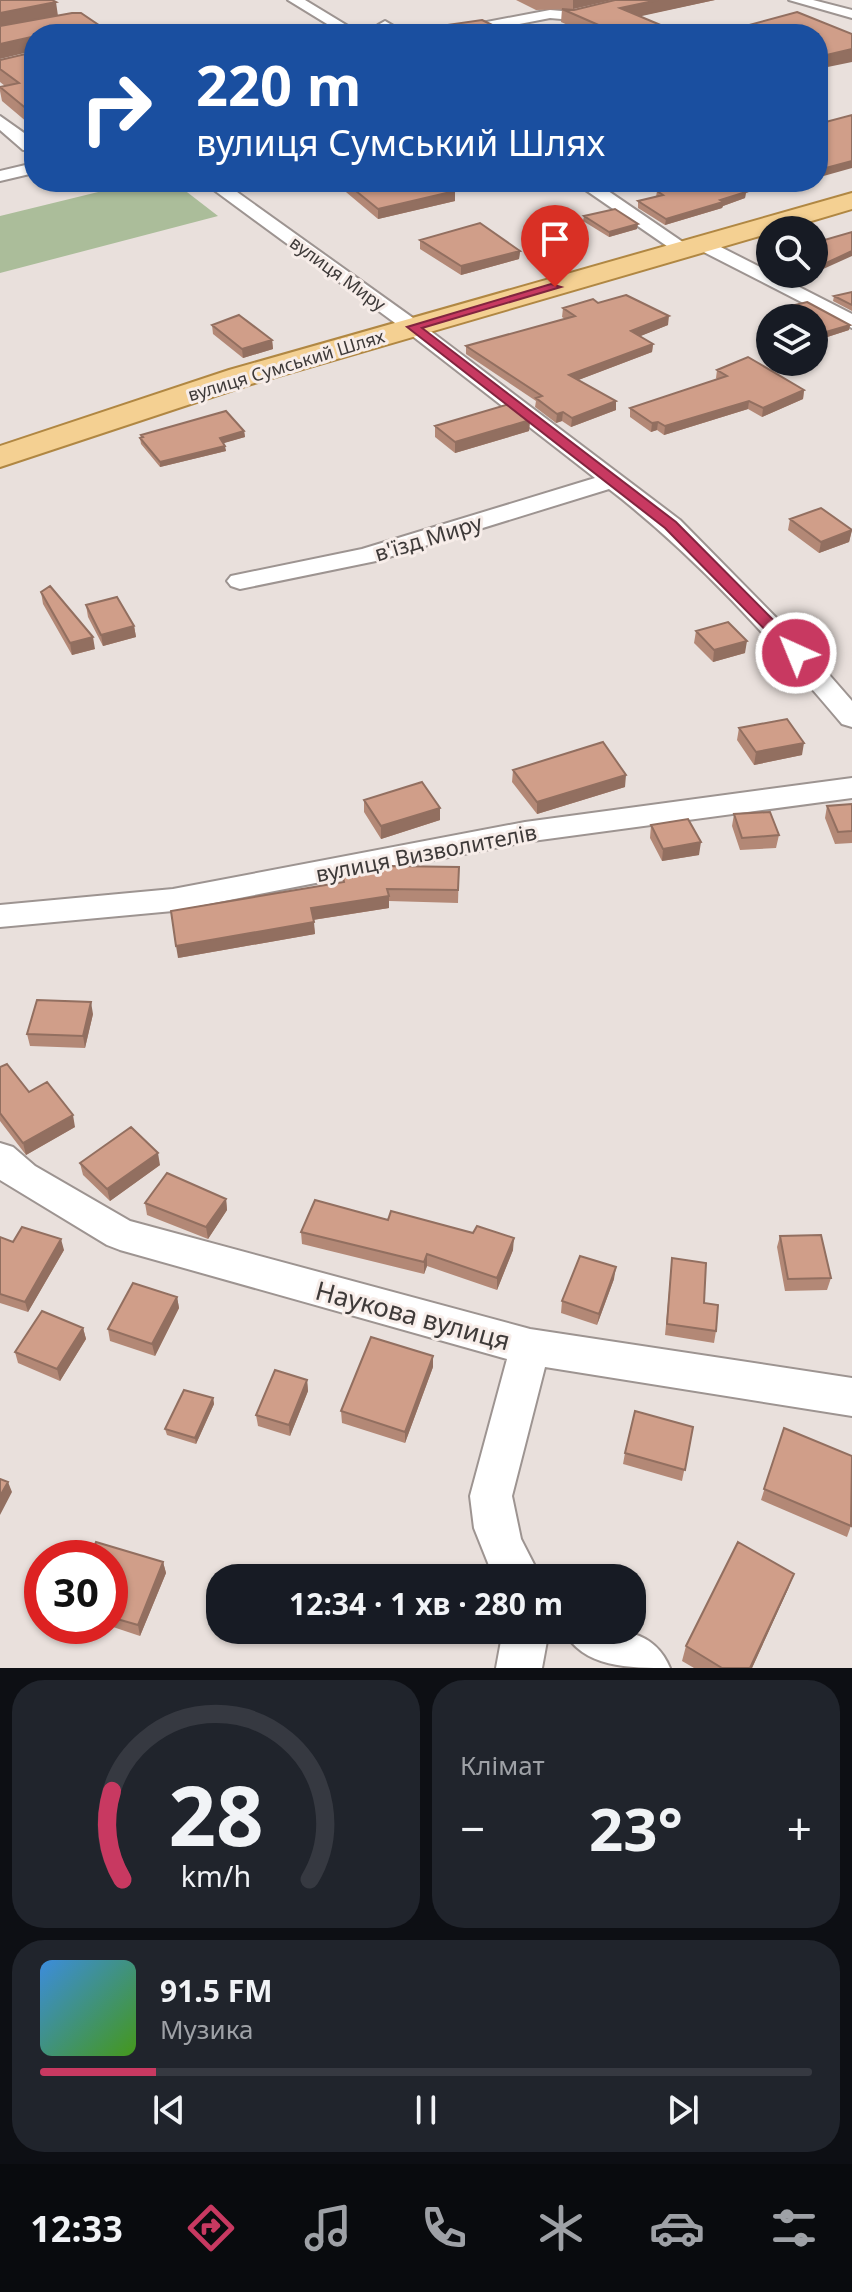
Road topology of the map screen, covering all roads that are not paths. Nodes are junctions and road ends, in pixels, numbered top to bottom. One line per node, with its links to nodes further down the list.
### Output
1 (295, 0): 5 (street)
2 (644, 0): 6 (street)
3 (796, 0): 4 (street)
4 (852, 14)
5 (336, 24)
6 (498, 24)
7 (0, 121): 8 (street)
8 (24, 142)
9 (24, 170): 10 (street)
10 (0, 176)
11 (226, 192): 16 (street, вулиця Миру)
12 (600, 192): 14 (street)
13 (852, 201): 14 (main road, вулиця Сумський Шлях)
14 (694, 246): 15 (street); 16 (main road, вулиця Сумський Шлях)
15 (852, 322)
16 (413, 327): 17 (main road, вулиця Сумський Шлях); 18 (street, вулиця Миру)
17 (0, 457)
18 (613, 480): 19 (street, в'їзд Миру); 20 (street, вулиця Миру)
19 (240, 581)
20 (852, 718)
21 (852, 788): 22 (street, вулиця Визволителів)
22 (0, 916)
23 (0, 1158): 24 (street, Наукова вулиця)
24 (530, 1347): 25 (street, Наукова вулиця); 26 (street)
25 (852, 1397)
26 (511, 1564)
27 (523, 1644): 29 (street)
28 (608, 1644): 30 (street)
29 (519, 1668)
30 (647, 1668)

